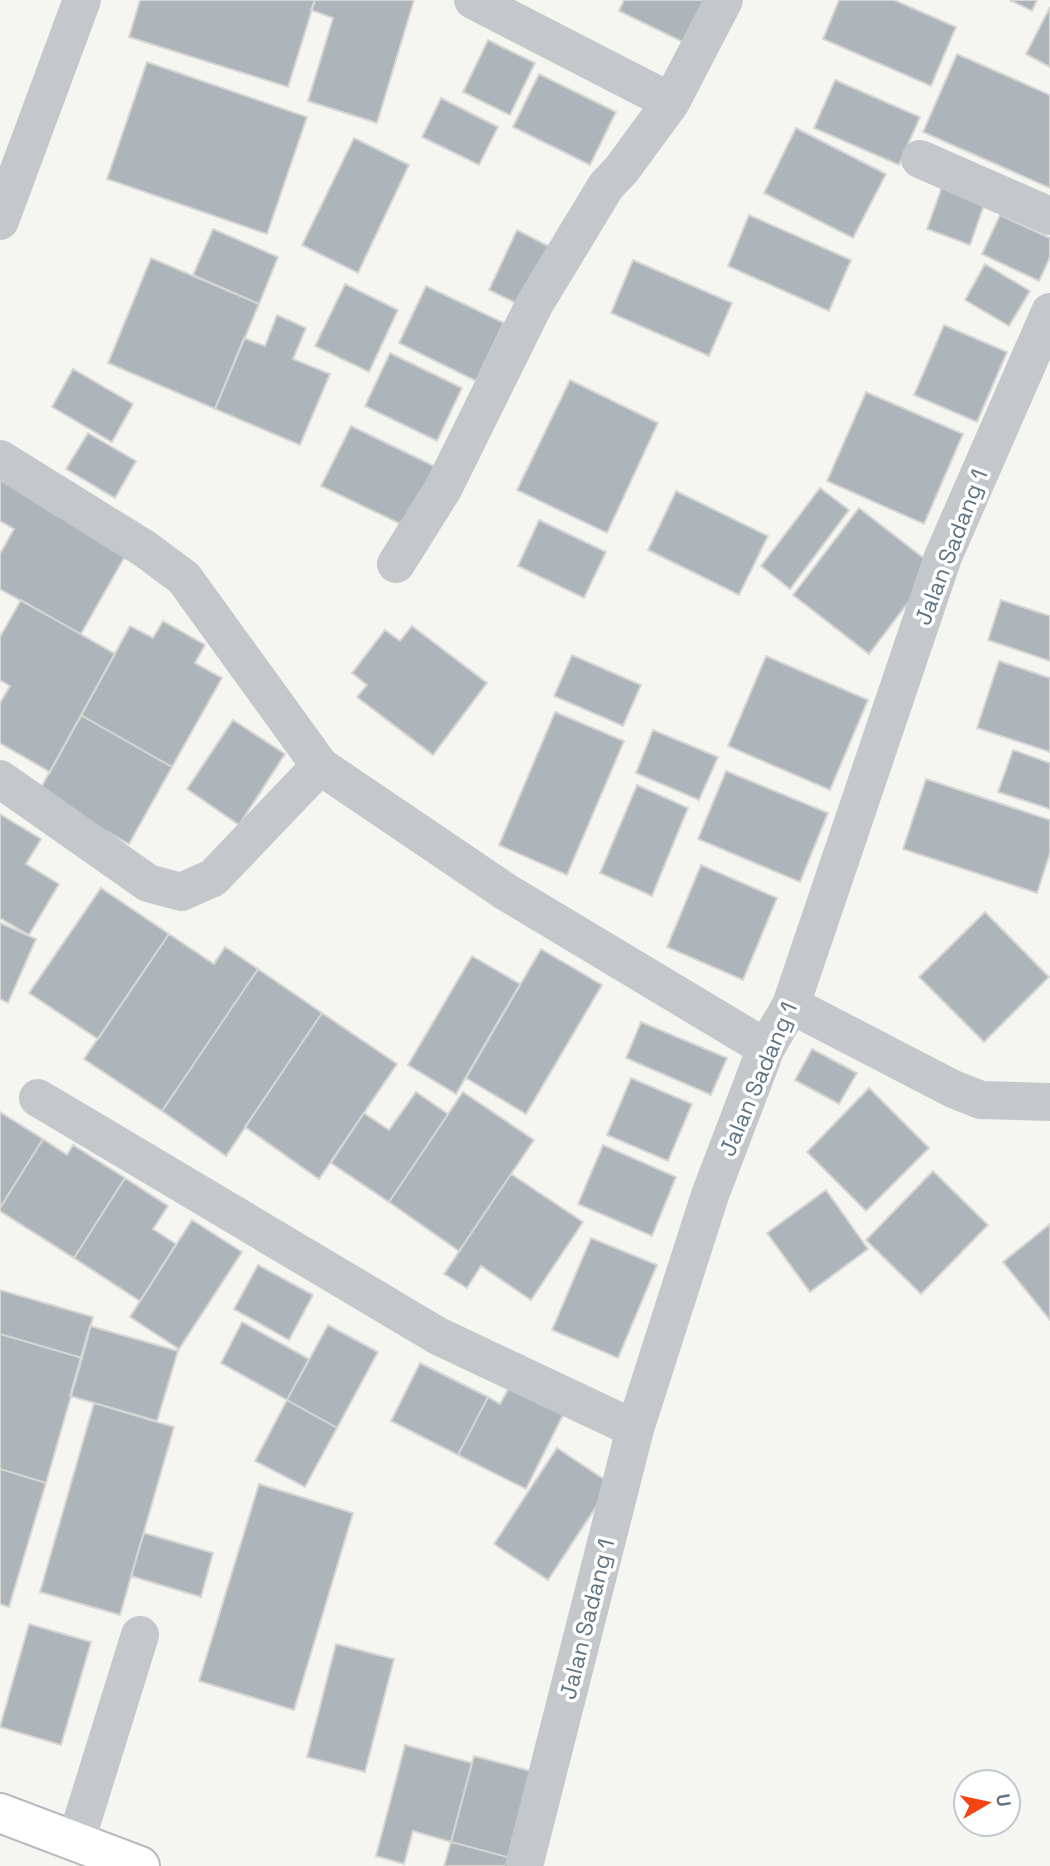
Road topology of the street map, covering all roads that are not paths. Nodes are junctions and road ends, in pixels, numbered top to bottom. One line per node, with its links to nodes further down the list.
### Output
1 (82, 0): 7 (street)
2 (473, 0): 4 (street)
3 (724, 0): 4 (street)
4 (671, 102): 10 (street)
5 (920, 159): 6 (street)
6 (1050, 216)
7 (0, 220)
8 (1050, 312): 13 (street, Jalan Sadang 1)
9 (0, 459): 11 (street)
10 (396, 564)
11 (320, 766): 12 (street); 14 (street)
12 (0, 779)
13 (790, 1005): 14 (street, Jalan Sadang 1); 16 (street)
14 (766, 1048): 17 (street, Jalan Sadang 1)
15 (38, 1098): 17 (street)
16 (1050, 1102)
17 (635, 1429): 22 (street, Jalan Sadang 1)
18 (140, 1635): 20 (street)
19 (0, 1813): 20 (main road)
20 (76, 1841): 21 (main road)
21 (141, 1866)
22 (524, 1866)

